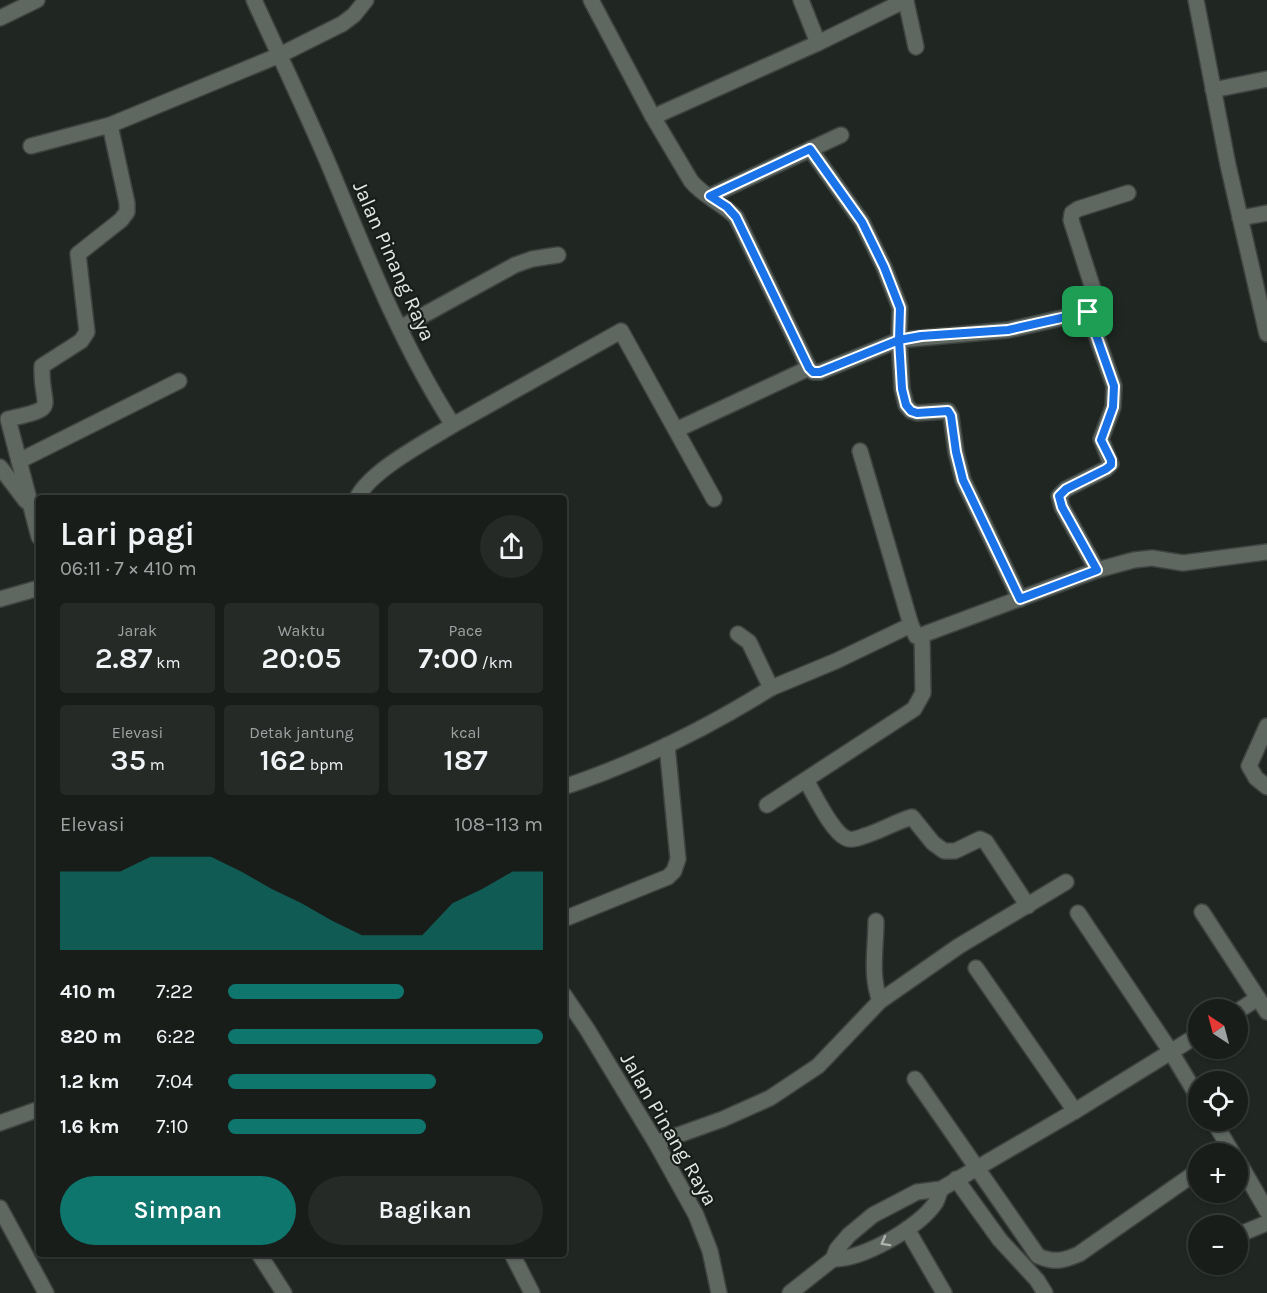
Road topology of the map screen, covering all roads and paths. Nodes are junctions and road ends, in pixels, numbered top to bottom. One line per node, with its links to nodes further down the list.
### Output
1 (37, 0): 8 (street)
2 (254, 0): 11 (street, Jalan Pinang Raya)
3 (366, 0): 11 (street)
4 (591, 0): 14 (street)
5 (801, 0): 9 (street)
6 (906, 0): 9 (street); 10 (street)
7 (1196, 0): 13 (street)
8 (0, 18)
9 (818, 43): 14 (street)
10 (916, 47)
11 (280, 55): 15 (street); 25 (street, Jalan Pinang Raya)
12 (1267, 79): 13 (street)
13 (1214, 90): 22 (street)
14 (653, 117): 20 (street)
15 (110, 125): 17 (street); 33 (street)
16 (841, 135): 18 (street)
17 (31, 146)
18 (810, 149): 20 (street); 27 (street)
19 (1128, 193): 24 (street)
20 (710, 196): 28 (street)
21 (1267, 213): 22 (street)
22 (1240, 218): 26 (street)
23 (558, 255): 25 (street)
24 (1088, 312): 27 (street); 40 (street)
25 (400, 328): 30 (street, Jalan Pinang Raya)
26 (1267, 334)
27 (899, 340): 28 (street); 43 (street)
28 (809, 368): 31 (street)
29 (179, 381): 33 (street)
30 (453, 425): 31 (street); 35 (street)
31 (676, 430): 36 (street)
32 (860, 451): 44 (street)
33 (19, 461): 37 (street)
34 (0, 467): 37 (street)
35 (359, 495)
36 (714, 499)
37 (32, 508): 38 (street)
38 (36, 525)
39 (1267, 552): 40 (street)
40 (1097, 570): 43 (street)
41 (36, 589): 42 (street)
42 (0, 599)
43 (1020, 599): 44 (street)
44 (916, 630): 46 (street); 49 (street)
45 (738, 633): 46 (street)
46 (771, 688): 48 (street)
47 (1267, 726): 51 (street)
48 (667, 745): 50 (street); 57 (street)
49 (806, 780): 52 (street); 54 (street)
50 (567, 786)
51 (1267, 787)
52 (767, 805)
53 (1066, 882): 54 (street)
54 (1028, 906): 62 (street)
55 (1202, 912): 60 (street)
56 (1078, 913): 66 (street)
57 (567, 918)
58 (876, 921): 62 (street)
59 (976, 968): 70 (street)
60 (1258, 998): 63 (street); 64 (street)
61 (567, 999): 72 (street, Jalan Pinang Raya)
62 (880, 1001): 72 (street)
63 (1248, 1004)
64 (1267, 1012)
65 (1188, 1041): 66 (street)
66 (1171, 1052): 68 (street); 70 (street)
67 (915, 1079): 73 (street)
68 (1188, 1080)
69 (36, 1110): 71 (street)
70 (1076, 1111): 73 (street)
71 (0, 1123)
72 (656, 1143): 89 (street, Jalan Pinang Raya)
73 (978, 1167): 74 (street); 75 (street)
74 (1188, 1178)
75 (956, 1179): 77 (street); 92 (street)
76 (1248, 1181): 79 (street)
77 (941, 1189): 81 (street); 85 (street)
78 (0, 1208): 86 (street)
79 (1267, 1211)
80 (1267, 1223): 82 (street)
81 (907, 1229): 85 (street, one-way to 85); 91 (street)
82 (1248, 1230)
83 (261, 1257): 87 (street)
84 (514, 1257): 88 (street)
85 (833, 1259): 90 (street)
86 (46, 1293)
87 (284, 1293)
88 (532, 1293)
89 (719, 1293)
90 (790, 1293)
91 (944, 1293)
92 (1045, 1293)

